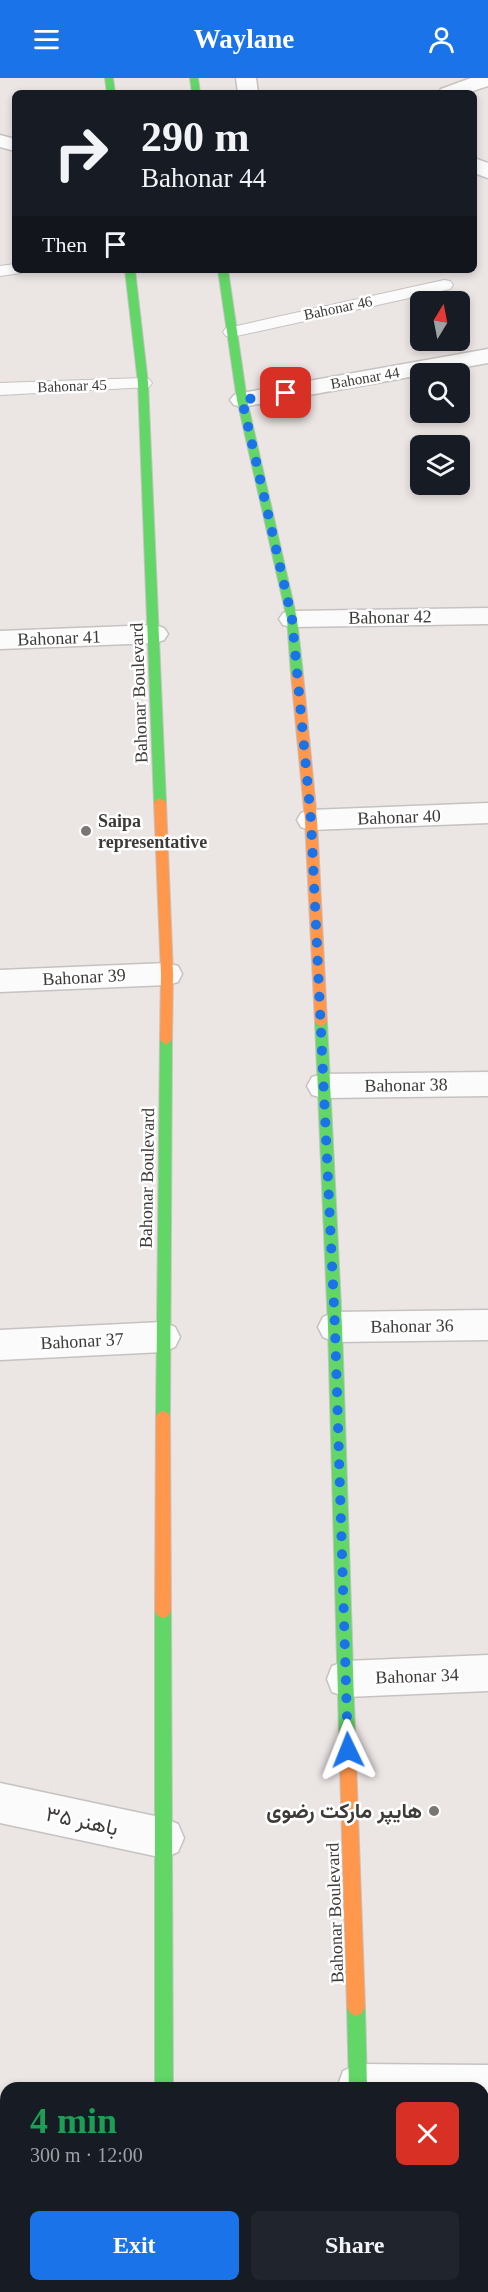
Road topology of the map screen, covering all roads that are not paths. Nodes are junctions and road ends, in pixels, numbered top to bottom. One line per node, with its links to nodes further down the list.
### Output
1 (488, 79): 2 (street)
2 (457, 90)
3 (130, 273): 8 (main road, Bahonar Boulevard)
4 (223, 273): 6 (main road, Bahonar Boulevard)
5 (444, 285): 6 (lane, Bahonar 46)
6 (232, 332): 10 (main road, Bahonar Boulevard)
7 (488, 356): 10 (street, Bahonar 44)
8 (143, 384): 9 (lane, Bahonar 45); 13 (main road, Bahonar Boulevard)
9 (0, 389)
10 (242, 400): 12 (main road, Bahonar Boulevard)
11 (488, 616): 12 (street, Bahonar 42)
12 (292, 619): 16 (main road, Bahonar Boulevard)
13 (155, 634): 14 (street, Bahonar 41); 17 (main road, Bahonar Boulevard)
14 (0, 640)
15 (488, 813): 16 (street, Bahonar 40)
16 (311, 820): 20 (main road, Bahonar Boulevard)
17 (167, 974): 18 (street, Bahonar 39); 23 (main road, Bahonar Boulevard)
18 (0, 981)
19 (488, 1084): 20 (street, Bahonar 38)
20 (323, 1086): 22 (main road, Bahonar Boulevard)
21 (488, 1325): 22 (street, Bahonar 36)
22 (335, 1327): 26 (main road, Bahonar Boulevard)
23 (163, 1337): 24 (street, Bahonar 37); 28 (main road, Bahonar Boulevard)
24 (0, 1345)
25 (488, 1673): 26 (street, Bahonar 34)
26 (346, 1679): 30 (main road, Bahonar Boulevard)
27 (0, 1803): 28 (street, باهنر ۳۵)
28 (164, 1838): 29 (main road, Bahonar Boulevard)
29 (164, 2082)
30 (358, 2082)

